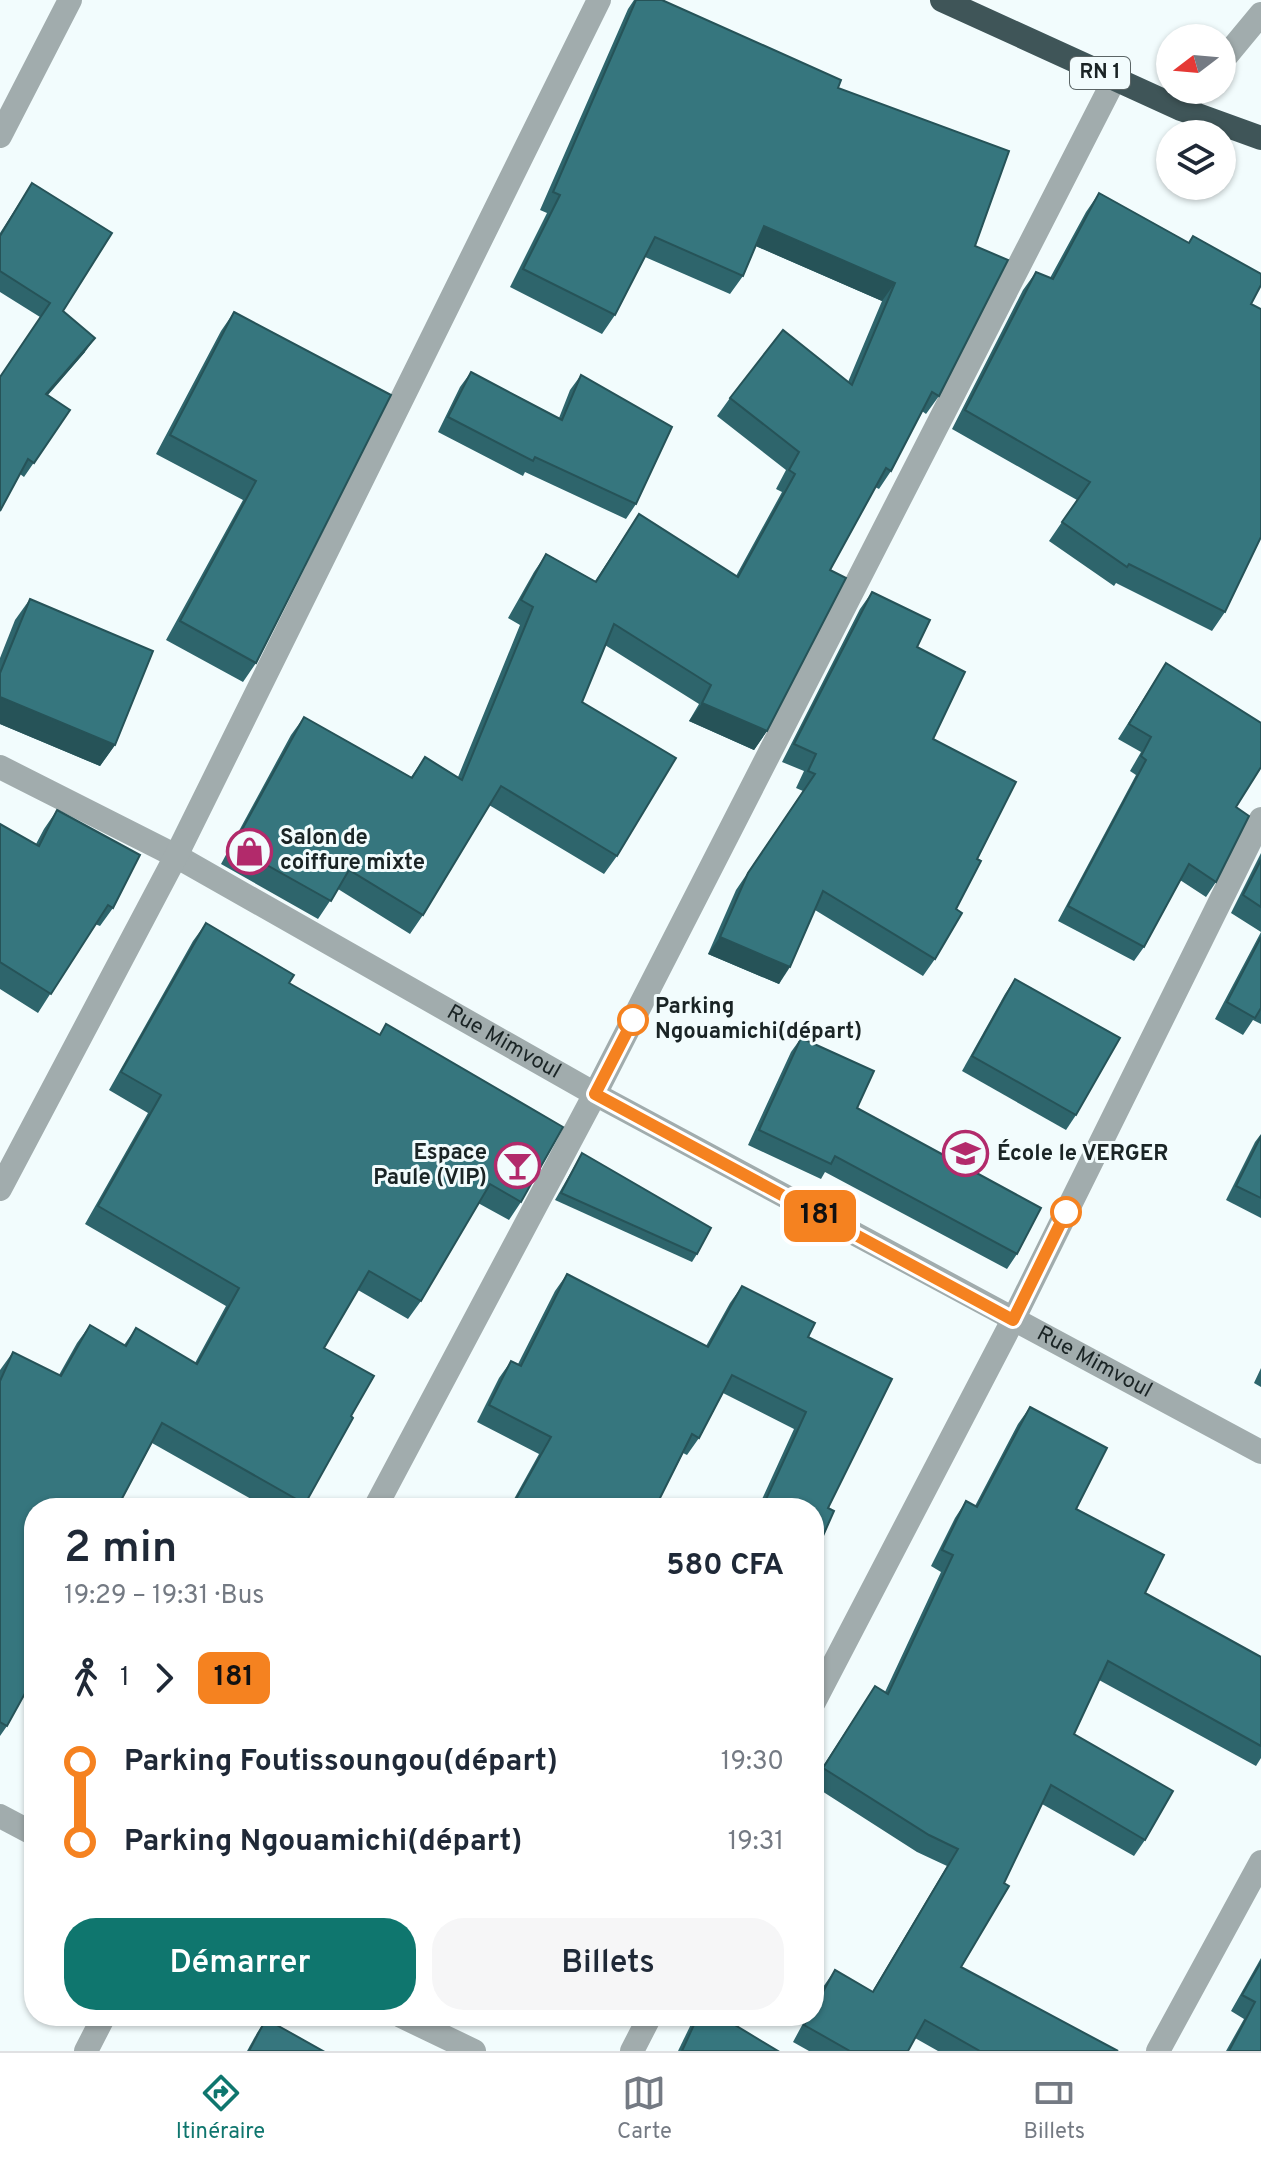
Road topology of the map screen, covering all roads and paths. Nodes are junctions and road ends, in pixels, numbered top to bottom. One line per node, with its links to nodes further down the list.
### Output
1 (70, 0): 9 (street)
2 (599, 0): 13 (street)
3 (942, 0): 6 (highway, RN 1)
4 (1261, 14): 5 (street)
5 (1236, 44)
6 (1114, 80): 8 (highway, RN 1); 14 (street)
7 (1185, 104): 8 (street)
8 (1181, 109): 10 (highway, RN 1)
9 (0, 136)
10 (1261, 138)
11 (0, 767): 13 (street, Rue Mimvoul)
12 (1261, 819): 16 (street)
13 (176, 856): 14 (street, Rue Mimvoul); 15 (street)
14 (595, 1094): 16 (street, Rue Mimvoul); 18 (street)
15 (0, 1189)
16 (1013, 1320): 17 (street, Rue Mimvoul); 19 (street)
17 (1261, 1452)
18 (380, 1498)
19 (824, 1683)
20 (0, 1816): 21 (street)
21 (24, 1829)
22 (1261, 1862): 29 (street)
23 (99, 2026): 26 (street)
24 (422, 2026): 27 (street)
25 (645, 2026): 28 (street)
26 (86, 2051)
27 (474, 2051)
28 (632, 2051)
29 (1158, 2051)

